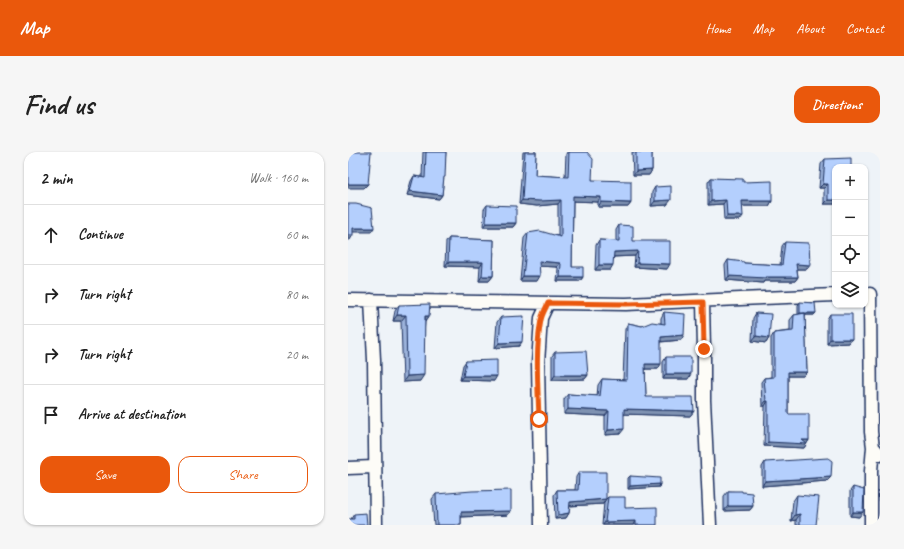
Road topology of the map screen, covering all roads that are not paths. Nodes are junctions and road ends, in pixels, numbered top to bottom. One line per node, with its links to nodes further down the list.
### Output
1 (872, 294): 7 (street)
2 (832, 295): 5 (street)
3 (348, 300): 4 (street)
4 (371, 300): 6 (street); 8 (street)
5 (703, 302): 6 (street); 12 (street)
6 (548, 303): 11 (street)
7 (876, 451): 13 (street)
8 (374, 467): 9 (street); 10 (street)
9 (348, 468)
10 (376, 525)
11 (541, 525)
12 (710, 525)
13 (871, 525)

